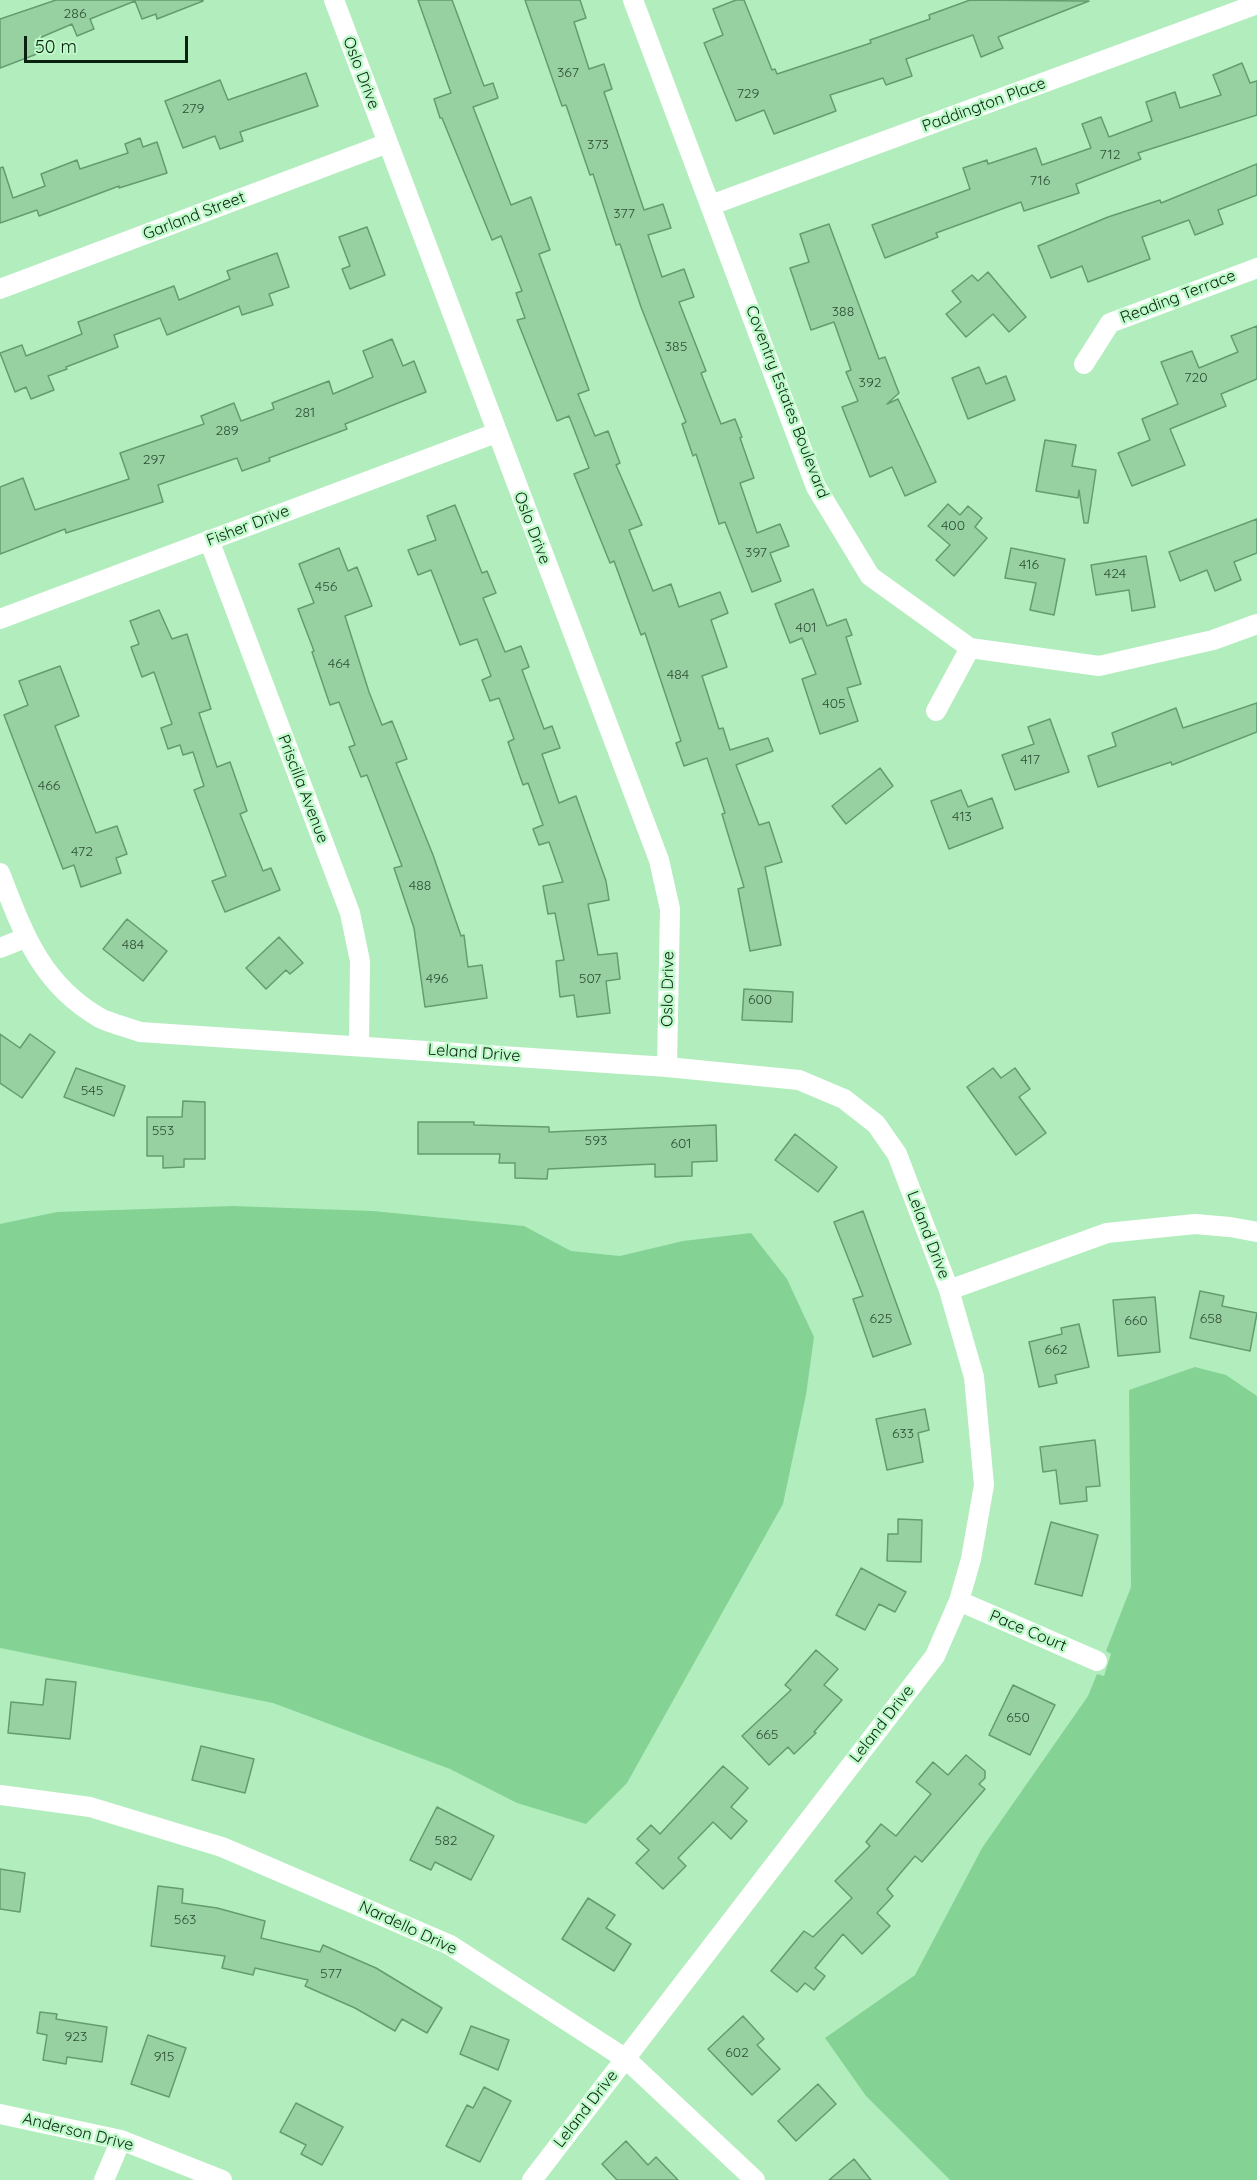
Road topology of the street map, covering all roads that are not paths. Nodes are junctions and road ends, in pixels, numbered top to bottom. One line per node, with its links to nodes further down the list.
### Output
1 (334, 0): 4 (street, Oslo Drive)
2 (633, 0): 5 (street, Coventry Estates Boulevard)
3 (1257, 4): 5 (street, Paddington Place)
4 (388, 143): 7 (street, Garland Street); 9 (street, Oslo Drive)
5 (711, 205): 13 (street, Coventry Estates Boulevard)
6 (1257, 268): 8 (street, Reading Terrace)
7 (0, 289)
8 (1084, 364)
9 (496, 433): 10 (street, Fisher Drive); 19 (street, Oslo Drive)
10 (210, 540): 11 (street, Fisher Drive); 18 (street, Priscilla Avenue)
11 (0, 619)
12 (1257, 624): 13 (street, Coventry Estates Boulevard)
13 (970, 648): 14 (street)
14 (936, 711)
15 (0, 873): 16 (street, Leland Drive)
16 (25, 938): 17 (street); 18 (street, Leland Drive)
17 (0, 948)
18 (359, 1045): 19 (street, Leland Drive)
19 (667, 1067): 21 (street, Leland Drive)
20 (1257, 1232): 21 (street)
21 (949, 1290): 22 (street, Leland Drive)
22 (959, 1601): 23 (street, Pace Court); 25 (street, Leland Drive)
23 (1097, 1660)
24 (0, 1795): 25 (street, Nardello Drive)
25 (626, 2059): 30 (street, Leland Drive); 31 (street, Nardello Drive)
26 (0, 2114): 27 (street, Anderson Drive)
27 (121, 2140): 28 (street); 29 (street, Anderson Drive)
28 (104, 2180)
29 (222, 2180)
30 (532, 2180)
31 (754, 2180)

